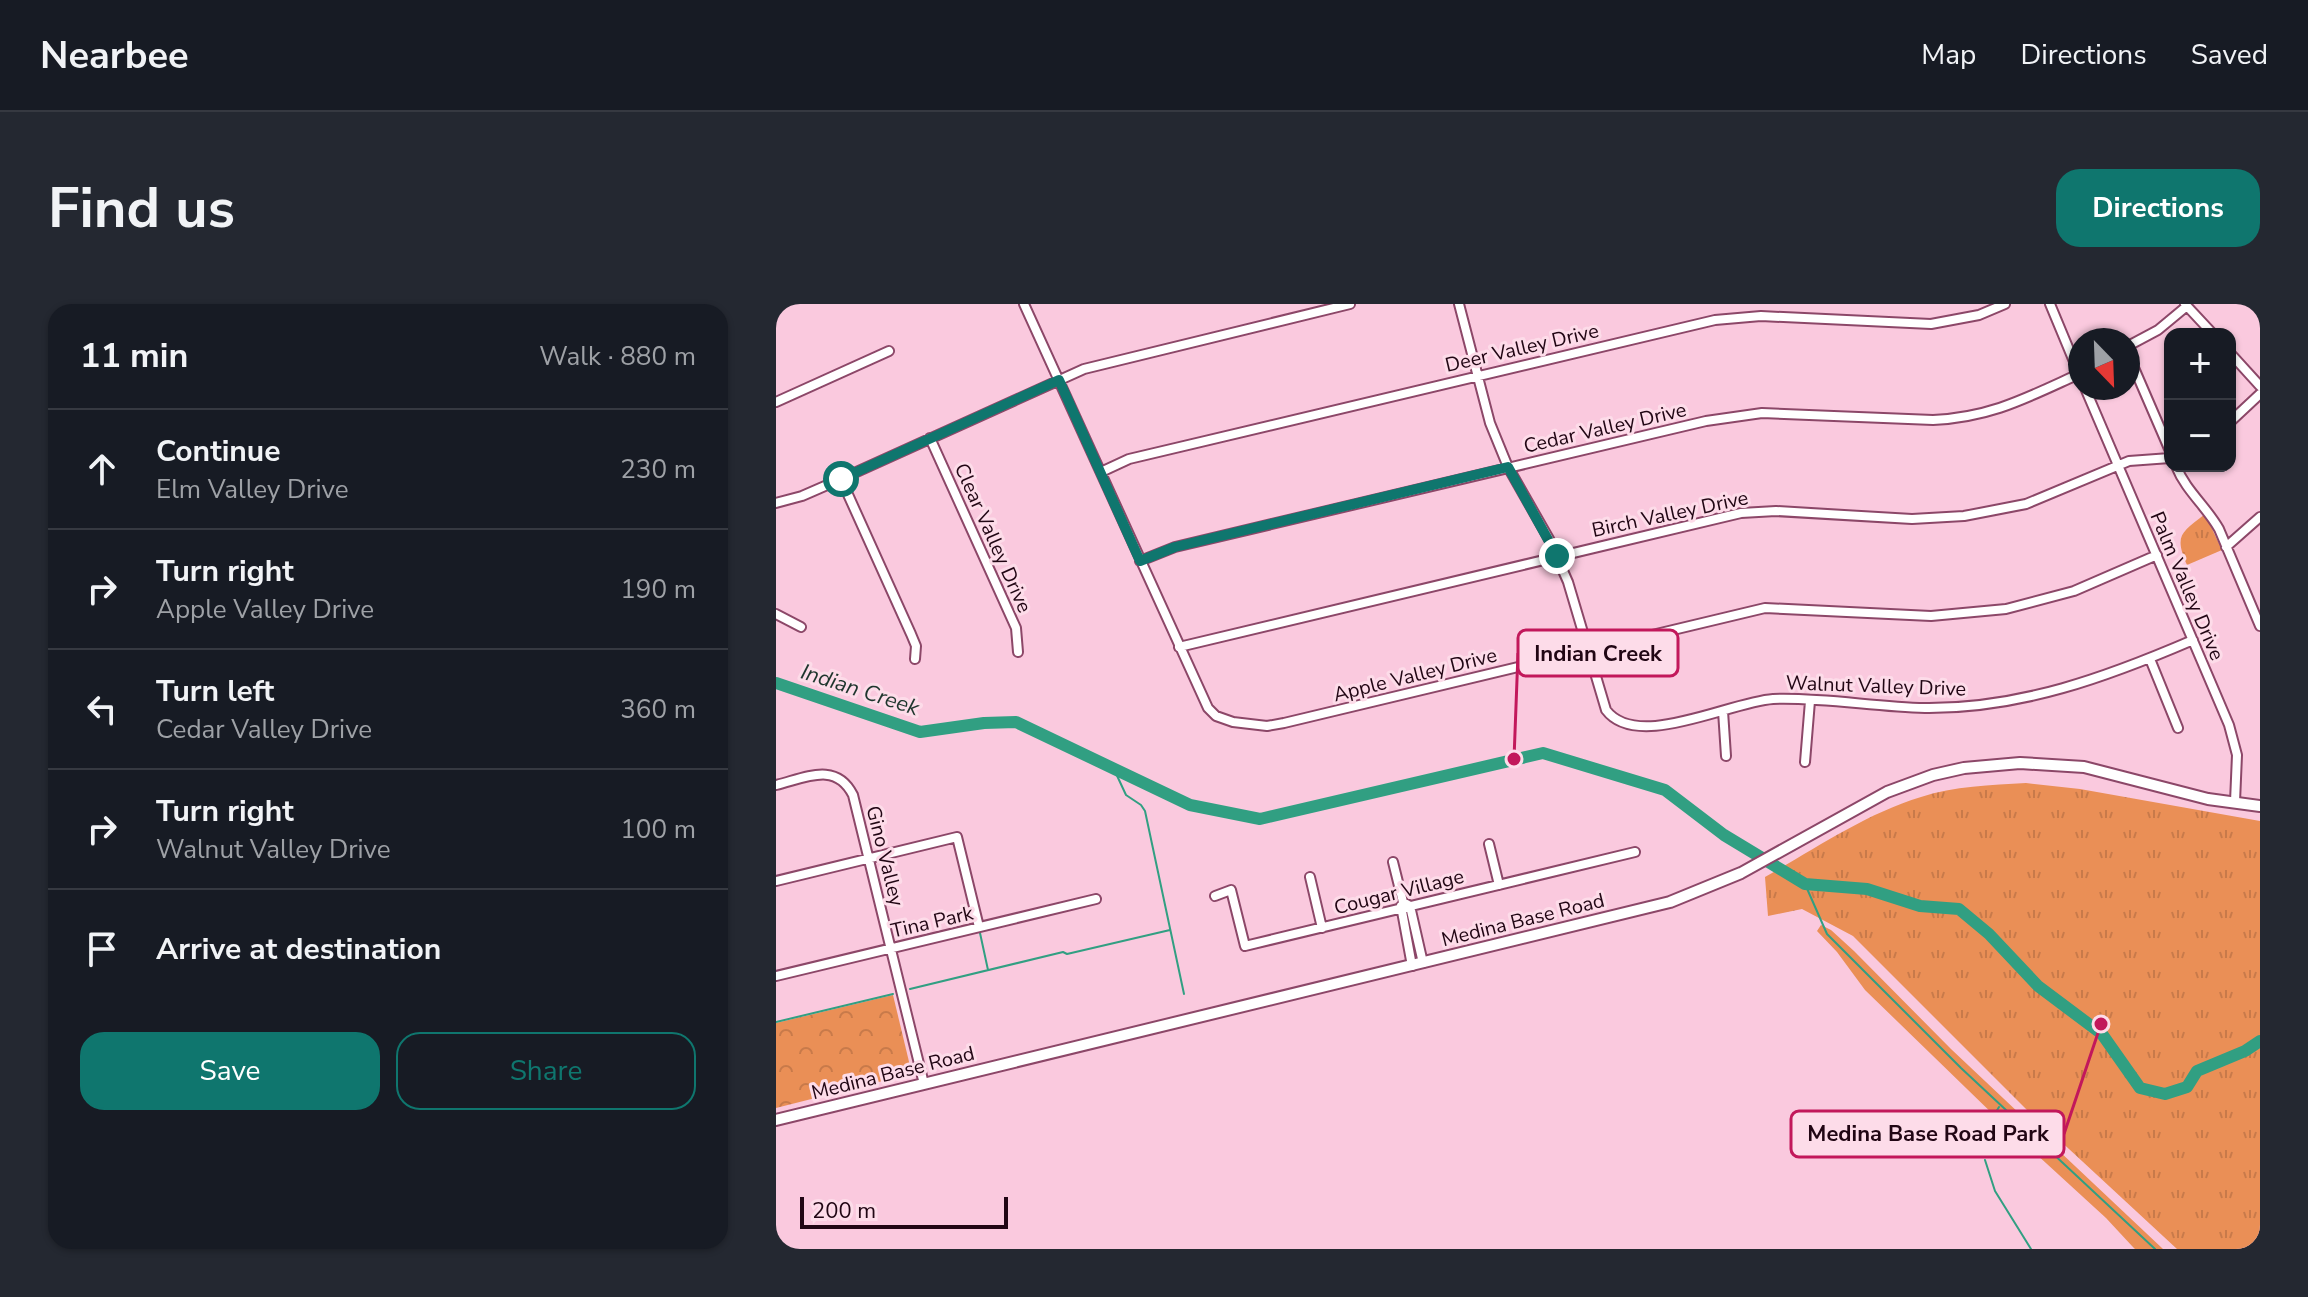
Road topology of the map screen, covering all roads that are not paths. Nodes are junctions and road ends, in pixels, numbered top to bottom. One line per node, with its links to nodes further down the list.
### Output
1 (1024, 304): 13 (street, Apple Valley Drive)
2 (1350, 304): 13 (street)
3 (1459, 304): 12 (street, Walnut Valley Drive)
4 (2005, 304): 12 (street, Deer Valley Drive)
5 (2050, 304): 9 (street)
6 (2186, 305): 7 (street); 8 (street)
7 (2207, 328)
8 (2140, 340)
9 (2068, 347)
10 (889, 351): 19 (street)
11 (2236, 360): 16 (street)
12 (1476, 375): 25 (street, Walnut Valley Drive); 26 (street, Deer Valley Drive)
13 (1059, 380): 22 (street); 26 (street, Apple Valley Drive)
14 (2068, 380): 25 (street, Cedar Valley Drive)
15 (2140, 382): 21 (street)
16 (2260, 386)
17 (2260, 394): 20 (street)
18 (2090, 400): 24 (street, Palm Valley Drive)
19 (776, 402)
20 (2236, 416)
21 (2164, 437)
22 (930, 438): 28 (street); 41 (street, Clear Valley Drive)
23 (2164, 458): 24 (street, Birch Valley Drive)
24 (2118, 465): 32 (street, Palm Valley Drive); 33 (street, Birch Valley Drive)
25 (1508, 467): 33 (street, Walnut Valley Drive); 34 (street, Cedar Valley Drive)
26 (1101, 472): 34 (street, Apple Valley Drive)
27 (2179, 472): 31 (street)
28 (841, 479): 29 (street); 42 (street)
29 (776, 503)
30 (2260, 517): 31 (street)
31 (2226, 547): 36 (street)
32 (2157, 555): 38 (street, Palm Valley Drive); 40 (street, Apple Valley Drive)
33 (1557, 556): 39 (street, Birch Valley Drive); 40 (street, Walnut Valley Drive)
34 (1140, 561): 39 (street, Apple Valley Drive)
35 (776, 614): 37 (street)
36 (2260, 623)
37 (801, 627)
38 (2193, 640): 43 (street, Walnut Valley Drive); 50 (street, Palm Valley Drive)
39 (1179, 647): 40 (street, Apple Valley Drive)
40 (1589, 649): 45 (street, Walnut Valley Drive)
41 (1018, 652)
42 (915, 659)
43 (2150, 659): 44 (street, Walnut Valley Drive); 46 (street)
44 (1810, 701): 45 (street, Walnut Valley Drive); 48 (street)
45 (1723, 711): 47 (street)
46 (2178, 728)
47 (1726, 756)
48 (1805, 762)
49 (776, 785): 54 (street, Gino Valley)
50 (2235, 802): 51 (street, Medina Base Road); 65 (street, Medina Base Road)
51 (2260, 806)
52 (1489, 844): 58 (street)
53 (1635, 852): 58 (street, Cougar Village)
54 (869, 858): 57 (street); 62 (street); 64 (street, Gino Valley)
55 (1393, 862): 61 (street)
56 (1310, 877): 63 (street)
57 (776, 881)
58 (1499, 885): 61 (street, Cougar Village)
59 (1215, 896): 63 (street, Cougar Village)
60 (1096, 899): 62 (street, Tina Park)
61 (1404, 905): 63 (street, Cougar Village); 65 (street)
62 (979, 927): 64 (street, Tina Park)
63 (1322, 928)
64 (890, 948): 66 (street, Tina Park); 67 (street, Gino Valley)
65 (1418, 964): 67 (street, Medina Base Road)
66 (776, 976)
67 (924, 1084): 68 (street, Medina Base Road)
68 (776, 1120)

